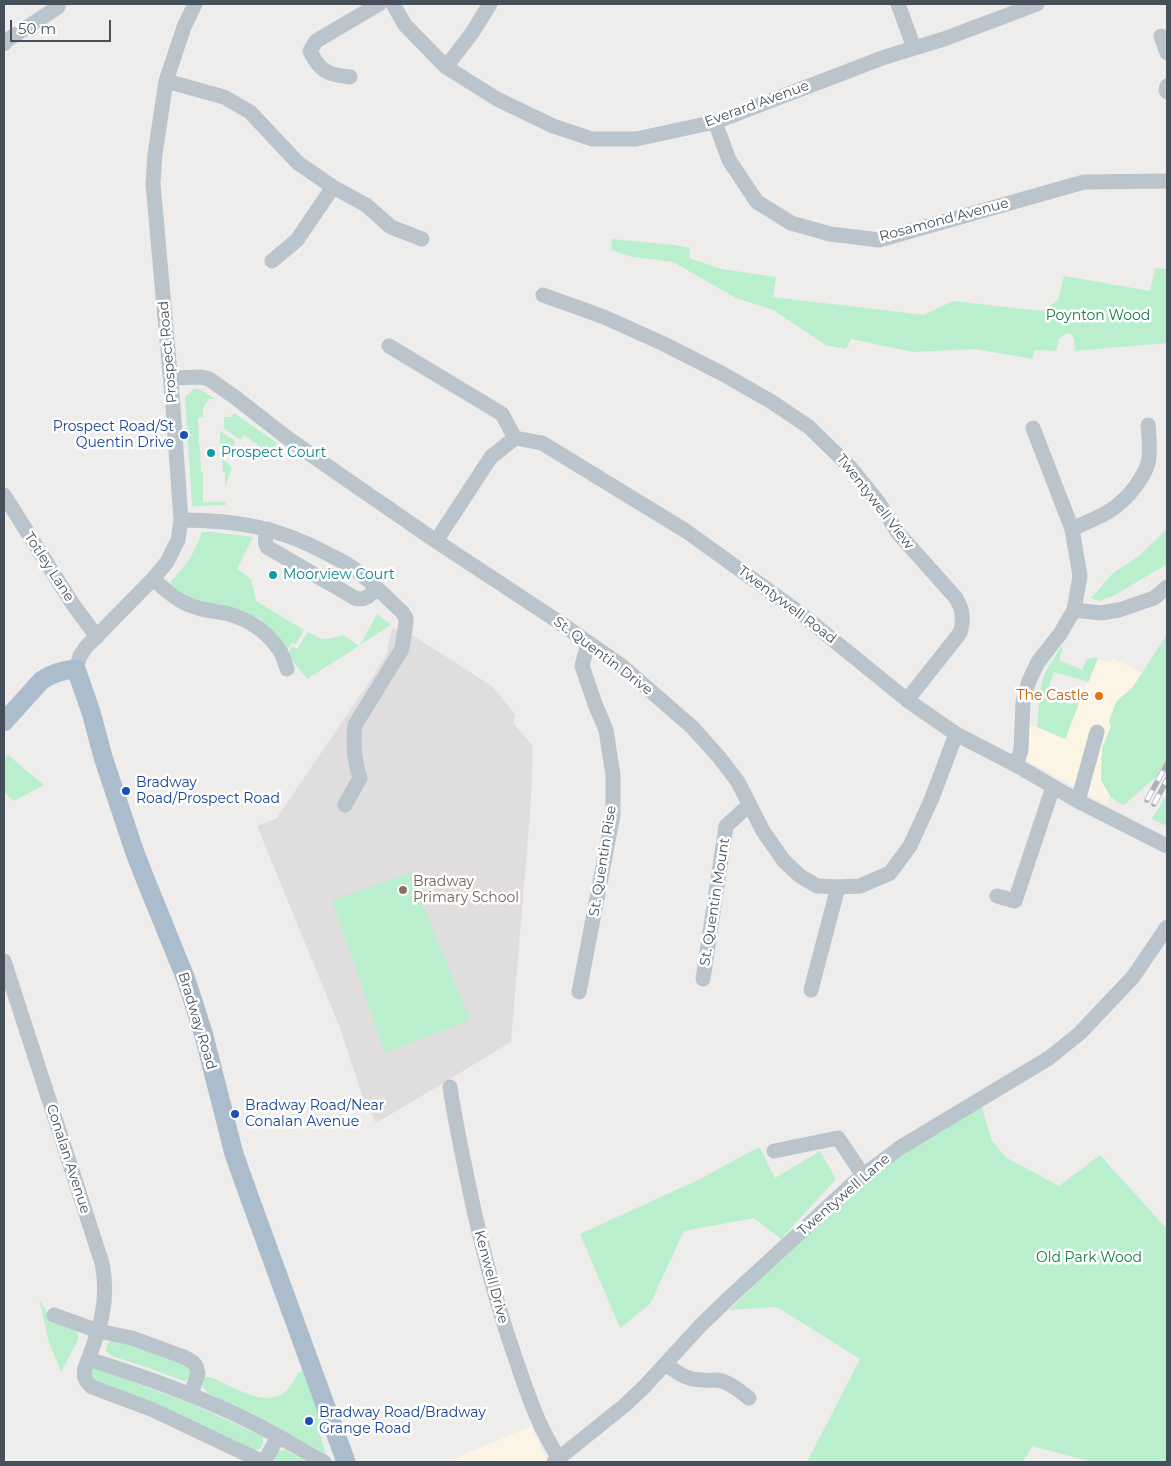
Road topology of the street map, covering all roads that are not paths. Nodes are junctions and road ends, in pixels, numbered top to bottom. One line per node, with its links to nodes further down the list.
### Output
1 (195, 4): 14 (street, Prospect Road)
2 (379, 4): 13 (street)
3 (393, 4): 12 (street, Everard Avenue)
4 (490, 4): 12 (street)
5 (898, 4): 10 (street)
6 (1037, 4): 10 (street, Everard Avenue)
7 (49, 8): 9 (street)
8 (1161, 36): 11 (street)
9 (4, 44)
10 (914, 48): 15 (street, Everard Avenue)
11 (1167, 53)
12 (446, 68): 15 (street, Everard Avenue)
13 (350, 77)
14 (166, 81): 17 (street); 22 (street, Prospect Road)
15 (715, 122): 16 (street, Rosamond Avenue)
16 (1167, 181)
17 (333, 186): 18 (street); 19 (street)
18 (422, 239)
19 (272, 261)
20 (543, 295): 39 (street, Twentywell View)
21 (389, 346): 25 (street)
22 (171, 378): 27 (street, Prospect Road); 30 (street, St. Quentin Drive)
23 (1148, 425): 29 (street)
24 (1033, 428): 29 (street)
25 (515, 438): 30 (street); 39 (street, Twentywell Road)
26 (4, 495): 35 (street, Totley Lane)
27 (181, 520): 28 (street); 31 (street, Prospect Road)
28 (268, 529): 33 (street); 33 (street)
29 (1072, 529): 34 (street)
30 (436, 541): 36 (street, St. Quentin Drive)
31 (153, 579): 35 (street, Prospect Road); 38 (street)
32 (1167, 587): 34 (street)
33 (376, 588): 46 (street)
34 (1074, 610): 43 (street)
35 (97, 637): 37 (street, Prospect Road)
36 (588, 643): 47 (street, St. Quentin Drive); 55 (street, St. Quentin Rise)
37 (76, 669): 40 (main road); 67 (main road, Bradway Road)
38 (287, 669)
39 (907, 700): 42 (street, Twentywell Road)
40 (4, 722)
41 (1098, 732): 45 (street)
42 (956, 734): 43 (street, Twentywell Road); 49 (street, St. Quentin Drive)
43 (1016, 765): 44 (street, Twentywell Road)
44 (1053, 787): 45 (street, Twentywell Road); 50 (street)
45 (1078, 801): 48 (street, Twentywell Road)
46 (345, 805)
47 (749, 805): 49 (street, St. Quentin Drive); 53 (street, St. Quentin Mount)
48 (1167, 846)
49 (838, 887): 54 (street)
50 (998, 896)
51 (1167, 927): 58 (street, Twentywell Lane)
52 (4, 961): 60 (street, Conalan Avenue)
53 (703, 979)
54 (811, 990)
55 (579, 992)
56 (450, 1087): 66 (street, Kenwell Drive)
57 (774, 1151): 58 (street)
58 (863, 1175): 62 (street, Twentywell Lane)
59 (54, 1315): 60 (street)
60 (98, 1331): 61 (street, Conalan Avenue); 63 (street)
61 (88, 1359): 63 (street); 68 (street, Conalan Avenue)
62 (666, 1364): 64 (street); 66 (street, Twentywell Lane)
63 (191, 1395): 65 (street)
64 (749, 1398)
65 (278, 1437): 68 (street); 69 (street)
66 (556, 1460)
67 (342, 1461)
68 (263, 1462)
69 (324, 1462)

